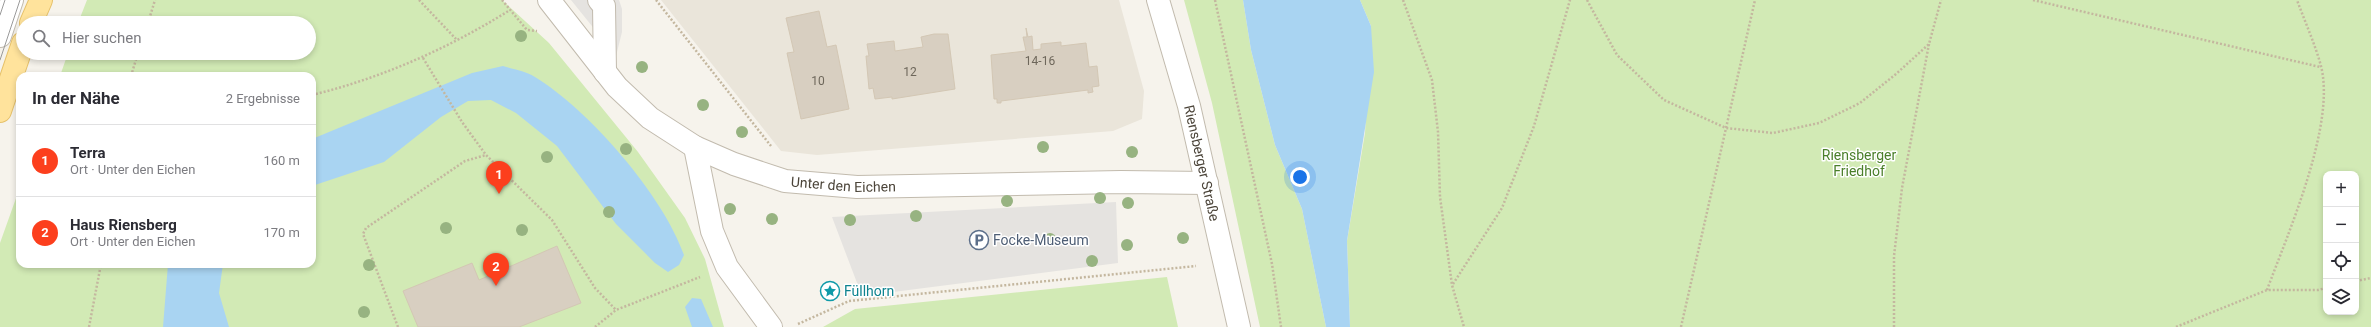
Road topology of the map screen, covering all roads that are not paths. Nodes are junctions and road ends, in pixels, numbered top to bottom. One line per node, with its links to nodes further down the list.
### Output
1 (12, 0): 7 (street)
2 (41, 0): 6 (main road)
3 (549, 0): 9 (street, Unter den Eichen)
4 (599, 0): 9 (street)
5 (1158, 0): 12 (street, Riensberger Straße)
6 (34, 16)
7 (0, 36)
8 (17, 60): 10 (main road)
9 (605, 72): 11 (street, Unter den Eichen)
10 (0, 111)
11 (696, 147): 12 (street, Unter den Eichen); 13 (street)
12 (1207, 183): 14 (street, Riensberger Straße)
13 (771, 327)
14 (1239, 327)

